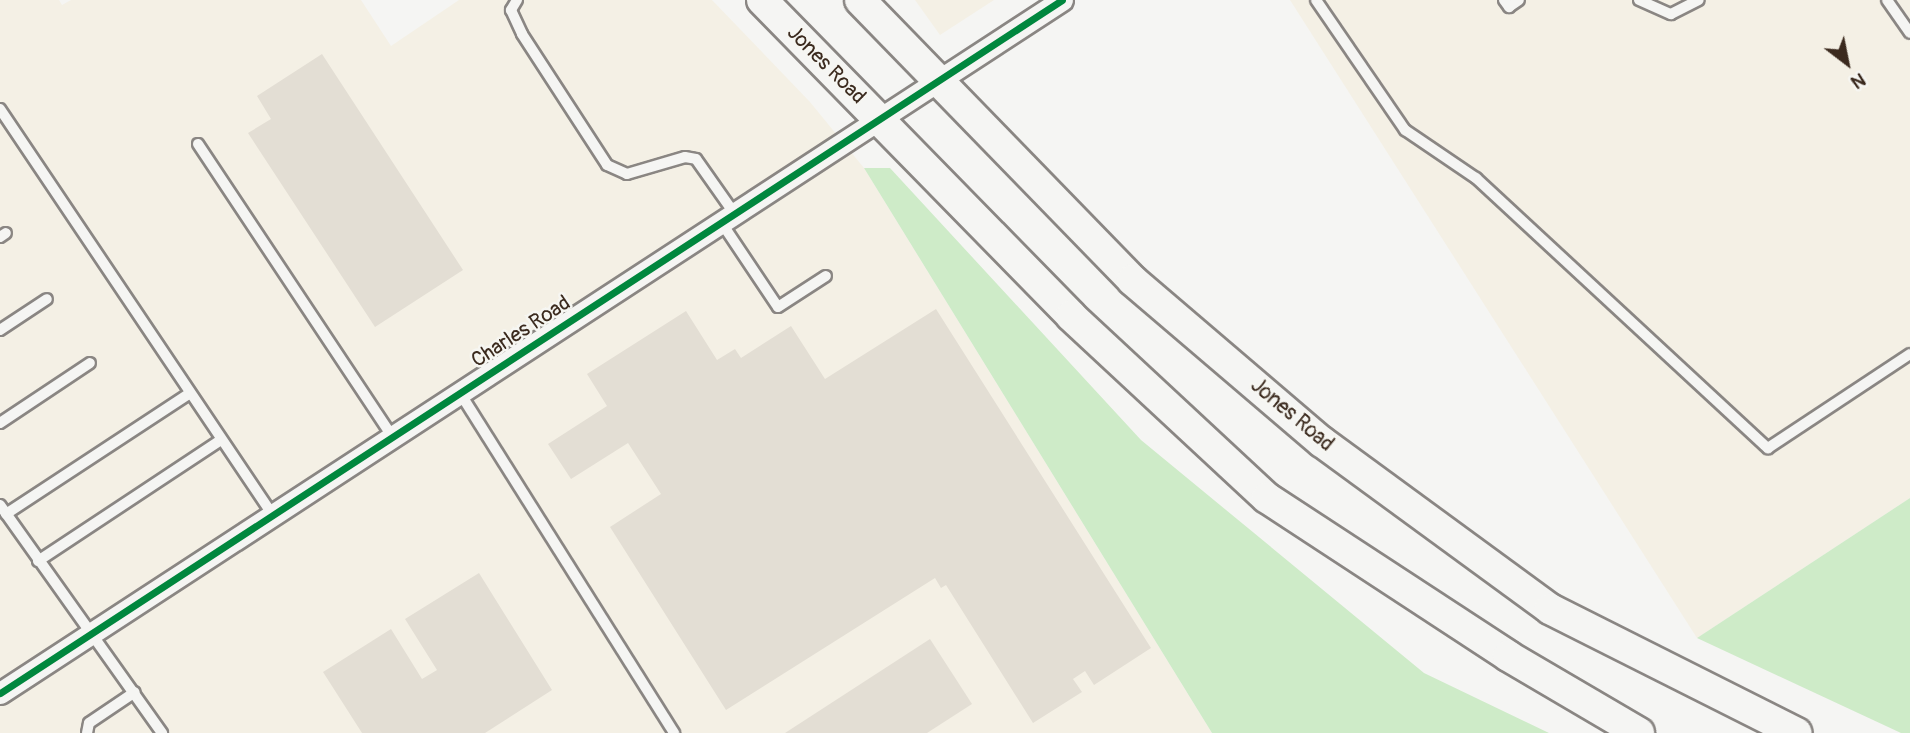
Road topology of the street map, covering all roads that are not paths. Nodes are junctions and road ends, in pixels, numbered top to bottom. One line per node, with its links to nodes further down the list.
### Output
1 (517, 0): 16 (lane)
2 (762, 0): 14 (main road, Jones Road)
3 (860, 0): 12 (main road, Jones Road)
4 (1062, 0): 12 (street, Charles Road)
5 (1316, 0): 20 (lane)
6 (1504, 0): 7 (lane)
7 (1519, 0)
8 (1639, 0): 9 (lane)
9 (1699, 0)
10 (1887, 0): 11 (lane)
11 (1910, 33)
12 (938, 79): 14 (street, Charles Road); 37 (main road, Jones Road)
13 (0, 110): 23 (lane)
14 (879, 118): 16 (street, Charles Road); 36 (main road, Jones Road)
15 (198, 144): 25 (lane)
16 (727, 218): 17 (lane); 22 (street, Charles Road)
17 (826, 276)
18 (47, 299): 19 (lane)
19 (0, 330)
20 (1910, 354)
21 (90, 363): 24 (lane)
22 (460, 393): 25 (street, Charles Road); 35 (lane)
23 (189, 394): 26 (lane); 27 (lane)
24 (0, 423)
25 (393, 437): 28 (street, Charles Road)
26 (219, 441): 28 (lane); 29 (lane)
27 (3, 509): 29 (lane)
28 (273, 516): 30 (street, Charles Road)
29 (38, 561): 30 (lane)
30 (89, 632): 31 (lane); 32 (street, Charles Road)
31 (135, 692): 33 (lane); 34 (lane)
32 (0, 693)
33 (88, 733)
34 (162, 733)
35 (674, 733)
36 (1639, 733)
37 (1797, 733)

